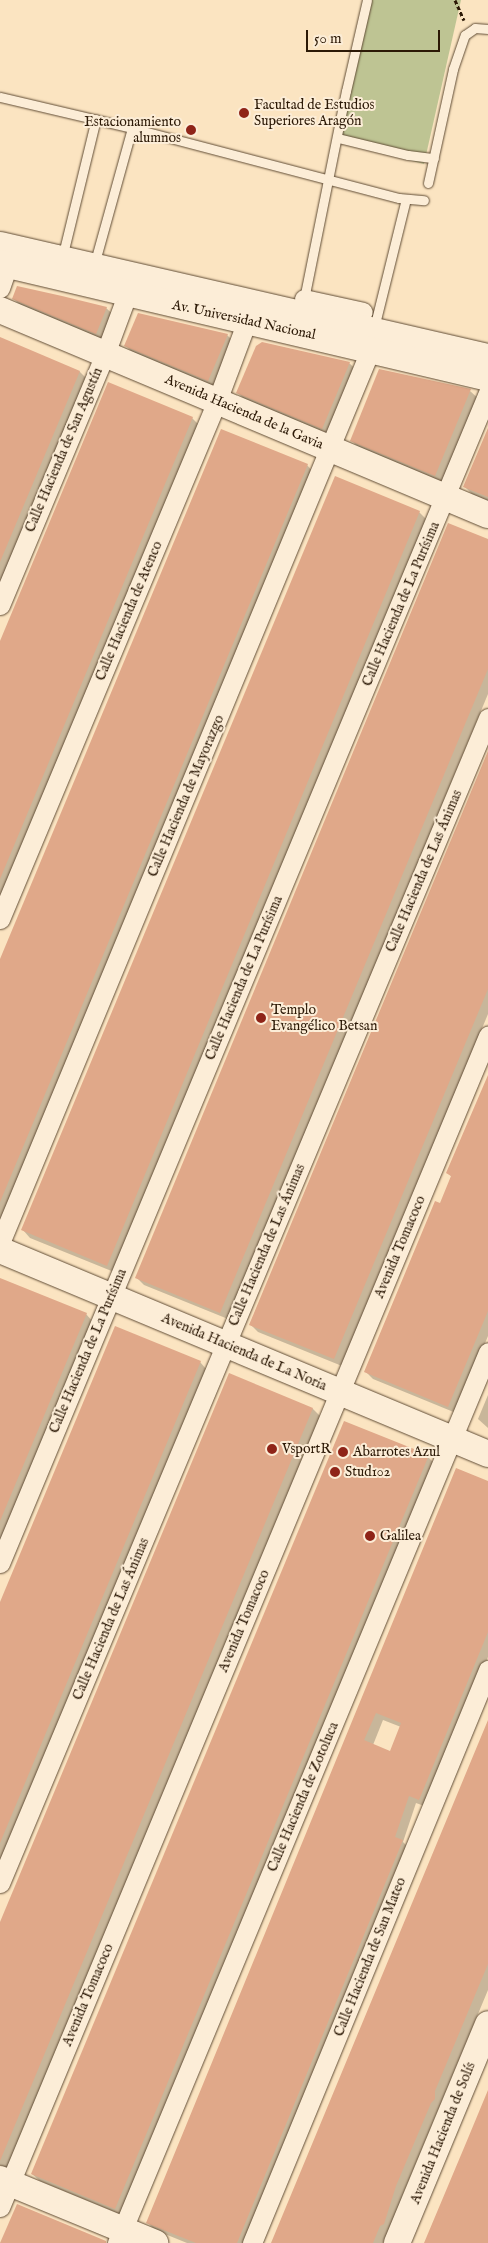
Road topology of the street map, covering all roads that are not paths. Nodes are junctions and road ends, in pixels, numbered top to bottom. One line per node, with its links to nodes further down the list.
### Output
1 (368, 0): 6 (lane)
2 (488, 29): 7 (lane)
3 (0, 97): 4 (lane)
4 (96, 119): 5 (lane); 12 (lane)
5 (132, 128): 8 (lane); 14 (lane)
6 (338, 138): 7 (lane); 8 (lane)
7 (434, 158): 9 (lane)
8 (330, 180): 10 (lane); 16 (lane)
9 (428, 183)
10 (406, 200): 11 (lane); 19 (lane)
11 (424, 200)
12 (62, 258): 13 (street, Av. Universidad Nacional); 14 (street, Av. Universidad Nacional)
13 (2, 265): 15 (street, Av. Universidad Nacional)
14 (94, 266): 18 (street, Av. Universidad Nacional)
15 (126, 295): 18 (street, Av. Universidad Nacional); 20 (street, Calle Hacienda de San Agustín)
16 (303, 306): 18 (street, Av. Universidad Nacional); 19 (street, Av. Universidad Nacional)
17 (0, 310): 20 (street, Avenida Hacienda de la Gavia)
18 (251, 311): 19 (street, Av. Universidad Nacional); 24 (street, Calle Hacienda de Atenco)
19 (369, 330): 21 (street, Av. Universidad Nacional); 22 (street, Av. Universidad Nacional); 25 (street, Calle Hacienda de Mayorazgo)
20 (104, 354): 24 (street, Avenida Hacienda de la Gavia); 28 (street, Calle Hacienda de San Agustín)
21 (488, 357)
22 (488, 378)
23 (488, 393): 26 (street, Calle Hacienda de La Purísima)
24 (217, 401): 25 (street, Avenida Hacienda de la Gavia); 30 (street, Calle Hacienda de Atenco)
25 (330, 448): 26 (street, Avenida Hacienda de la Gavia); 32 (street, Calle Hacienda de Mayorazgo)
26 (446, 497): 27 (street, Avenida Hacienda de la Gavia); 34 (street, Calle Hacienda de La Purísima)
27 (488, 515)
28 (0, 605)
29 (488, 718): 35 (street, Calle Hacienda de Las Ánimas)
30 (0, 919)
31 (488, 1036): 37 (street, Avenida Tomacoco)
32 (0, 1243)
33 (0, 1250): 34 (street, Avenida Hacienda de La Noria)
34 (110, 1296): 35 (street, Avenida Hacienda de La Noria); 40 (street, Calle Hacienda de La Purísima)
35 (225, 1344): 37 (street, Avenida Hacienda de La Noria); 42 (street, Calle Hacienda de Las Ánimas)
36 (488, 1352): 38 (street, Calle Hacienda de Zotoluca)
37 (340, 1392): 38 (street, Avenida Hacienda de La Noria); 44 (street, Avenida Tomacoco)
38 (452, 1439): 39 (street, Avenida Hacienda de La Noria); 46 (street, Calle Hacienda de Zotoluca)
39 (488, 1454)
40 (0, 1563)
41 (488, 1670): 48 (street, Calle Hacienda de San Mateo)
42 (0, 1883)
43 (488, 2024): 49 (street, Avenida Hacienda de Solís)
44 (5, 2181): 45 (street, Avenida Tomacoco); 46 (street)
45 (0, 2207)
46 (120, 2236): 47 (street)
47 (155, 2243)
48 (252, 2243)
49 (397, 2243)

